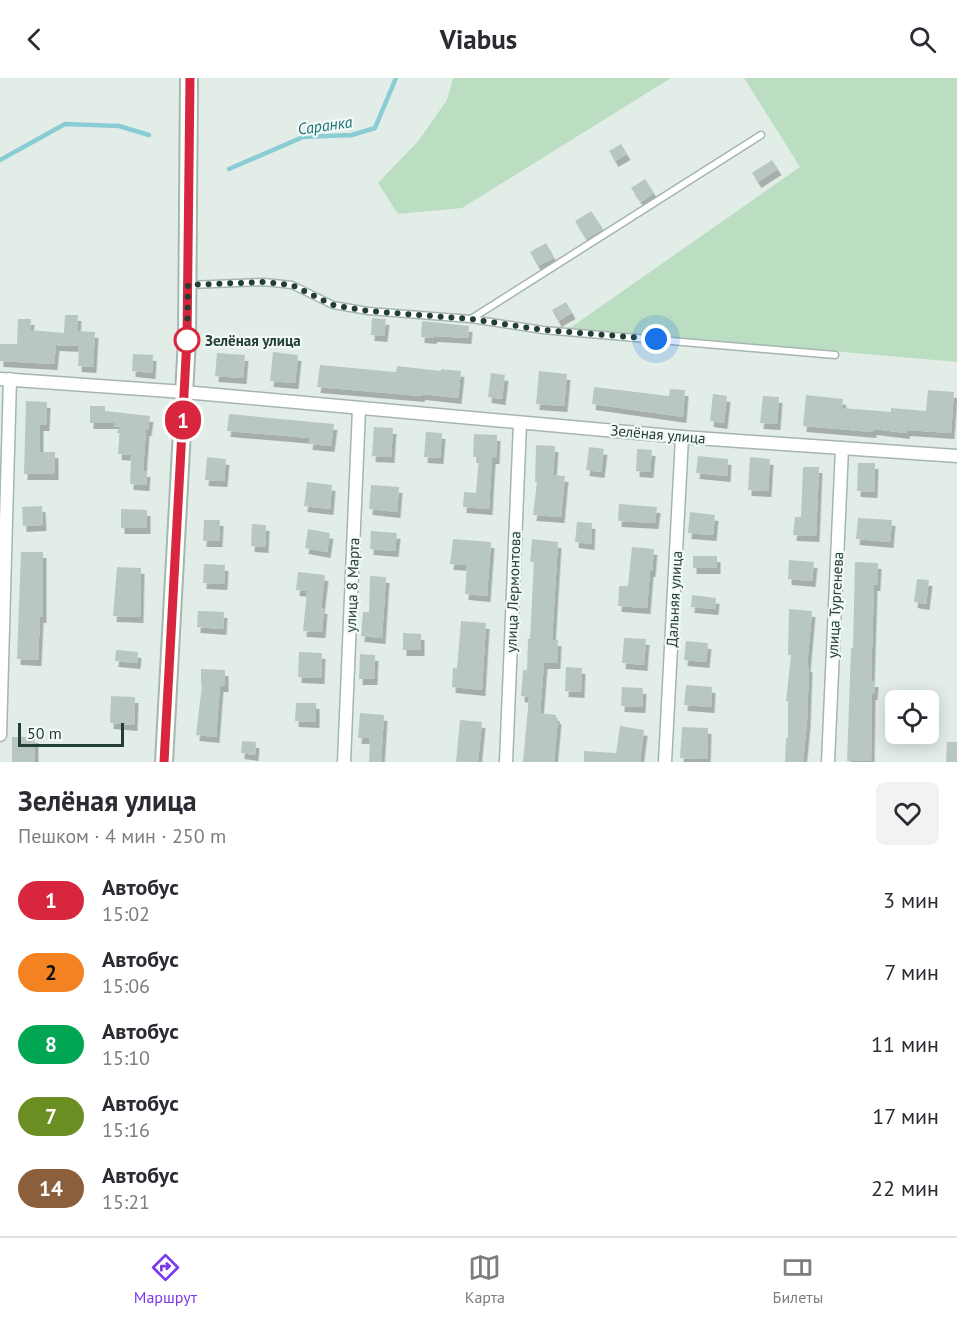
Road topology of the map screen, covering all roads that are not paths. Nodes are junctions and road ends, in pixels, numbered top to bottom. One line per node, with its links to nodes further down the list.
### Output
1 (189, 78): 3 (main road)
2 (761, 135): 4 (lane)
3 (188, 285): 4 (lane); 7 (main road)
4 (471, 319): 5 (lane)
5 (835, 355)
6 (5, 379): 7 (street, Зелёная улица); 13 (street)
7 (184, 392): 8 (street, Зелёная улица); 14 (main road)
8 (359, 409): 9 (street, Зелёная улица); 15 (street, улица 8 Марта)
9 (520, 423): 10 (street, Зелёная улица); 16 (street, улица Лермонтова)
10 (682, 437): 11 (street, Зелёная улица); 17 (street, Дальняя улица)
11 (842, 448): 12 (street, Зелёная улица); 18 (street, улица Тургенева)
12 (957, 456)
13 (0, 735)
14 (164, 762)
15 (344, 762)
16 (506, 762)
17 (665, 762)
18 (828, 762)

